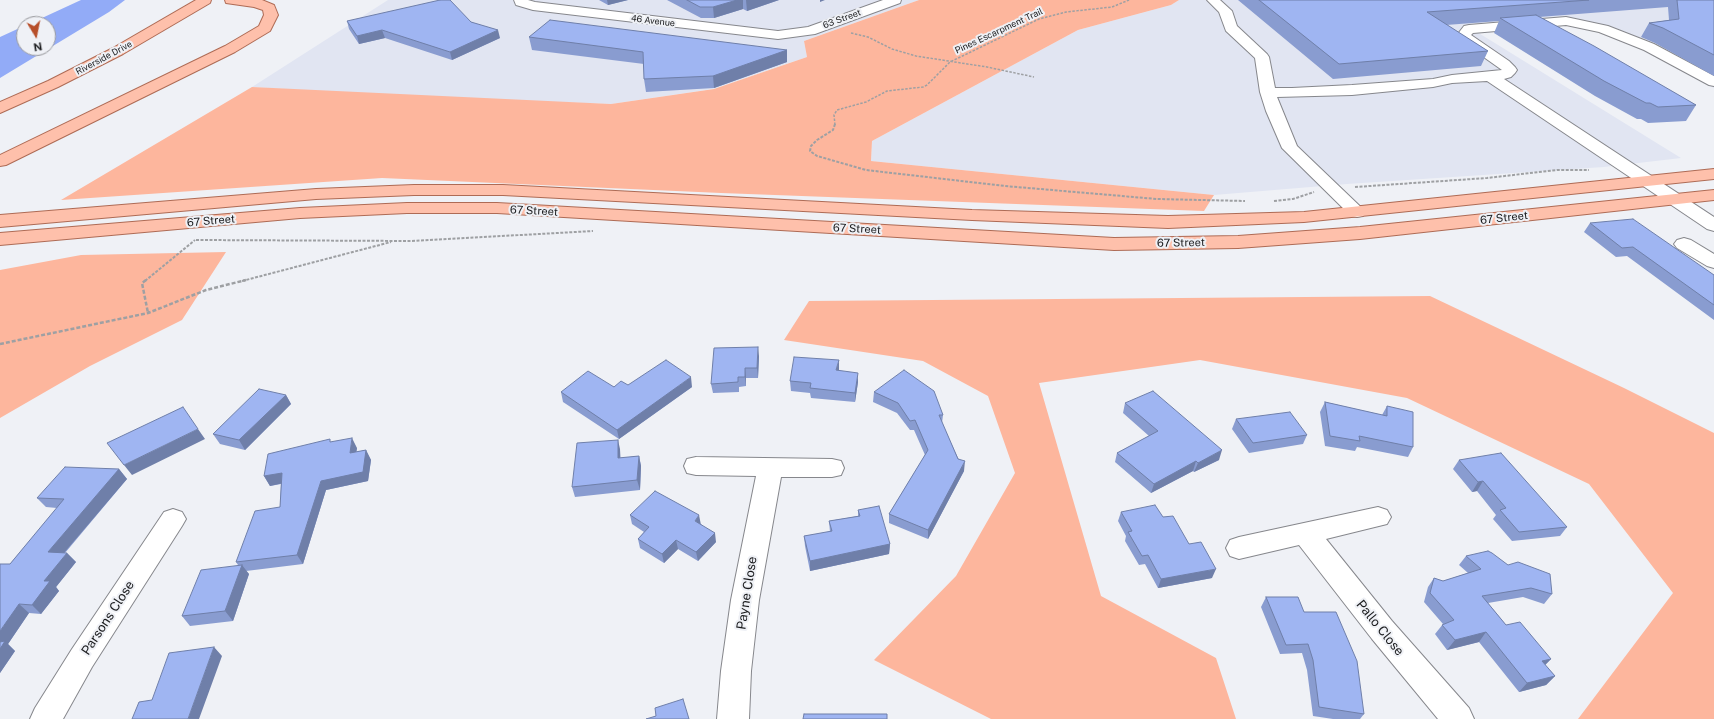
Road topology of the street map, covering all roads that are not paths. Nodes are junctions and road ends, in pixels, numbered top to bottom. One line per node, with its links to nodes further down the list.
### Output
1 (205, 0): 11 (main road, Riverside Drive)
2 (231, 0): 3 (main road)
3 (247, 0): 12 (main road)
4 (520, 0): 7 (street, 46 Avenue)
5 (895, 0): 7 (street, 63 Street)
6 (1213, 0): 10 (street)
7 (788, 35)
8 (1490, 76): 9 (street); 10 (street); 14 (street)
9 (1714, 82)
10 (1268, 92): 17 (street)
11 (0, 108)
12 (0, 161)
13 (1714, 174): 14 (main road, 67 Street)
14 (1650, 182): 16 (street); 17 (main road, 67 Street)
15 (1714, 195): 16 (main road, 67 Street)
16 (1676, 199): 19 (street); 20 (main road, 67 Street)
17 (1357, 212): 18 (main road, 67 Street)
18 (0, 221)
19 (1714, 225)
20 (0, 239)
21 (1684, 244): 22 (street)
22 (1714, 262)
23 (696, 466): 24 (street)
24 (770, 467): 25 (street); 31 (street, Payne Close)
25 (832, 468)
26 (1378, 517): 28 (street)
27 (173, 520): 30 (street, Parsons Close)
28 (1305, 533): 29 (street); 32 (street, Pallo Close)
29 (1239, 548)
30 (46, 719)
31 (733, 719)
32 (1458, 719)

